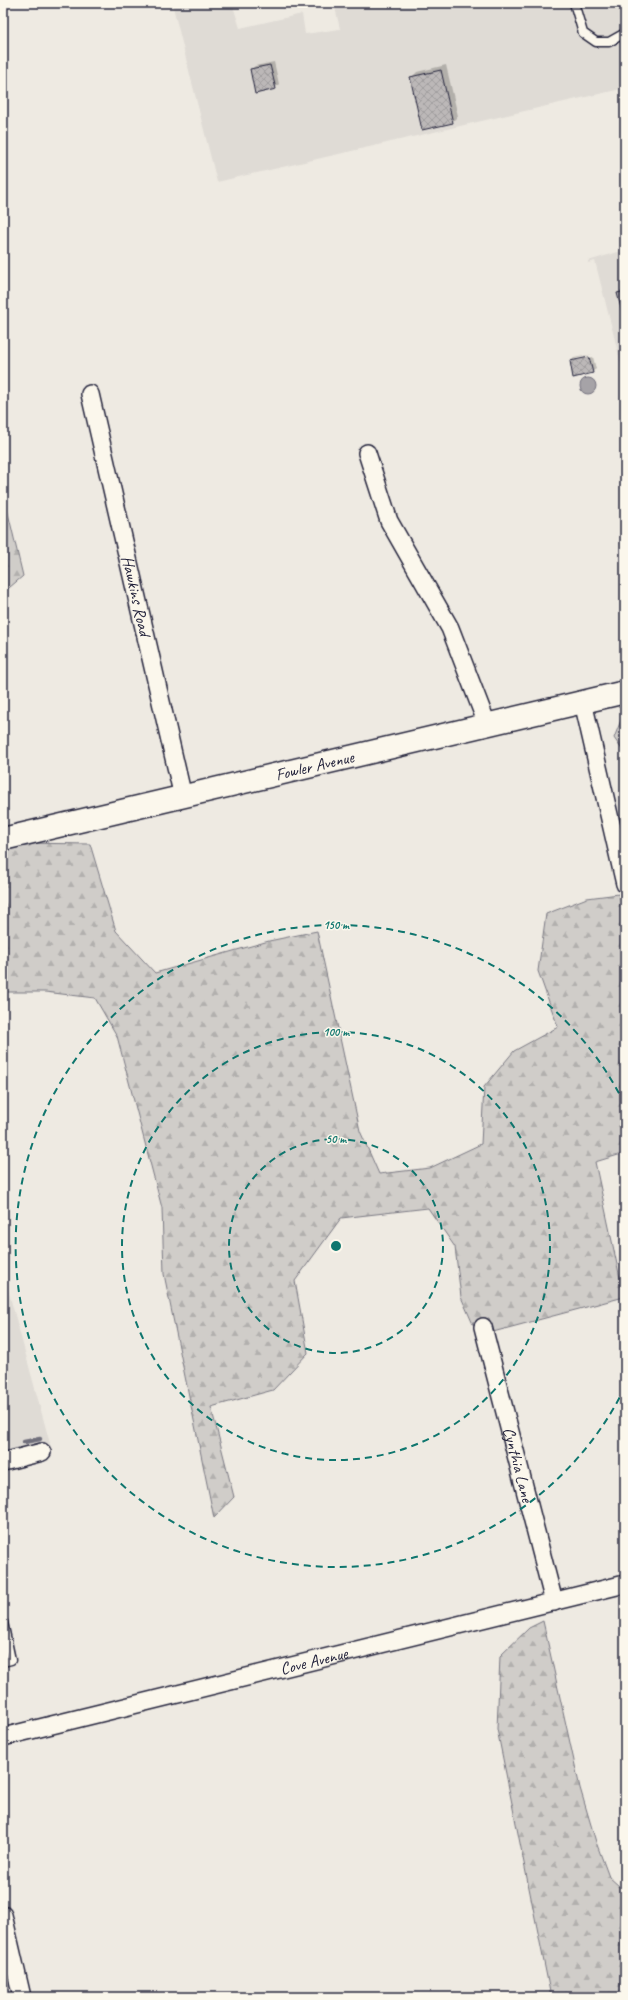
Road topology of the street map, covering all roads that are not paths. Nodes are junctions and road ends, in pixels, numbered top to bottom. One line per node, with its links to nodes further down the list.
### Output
1 (574, 3): 2 (lane)
2 (625, 33)
3 (90, 394): 8 (street, Hawkins Road)
4 (367, 453): 7 (street)
5 (625, 692): 6 (street, Fowler Avenue)
6 (583, 702): 7 (street, Fowler Avenue); 10 (street)
7 (487, 724): 8 (street, Fowler Avenue)
8 (183, 797): 9 (street, Fowler Avenue)
9 (3, 839)
10 (625, 884)
11 (483, 1327): 15 (street, Cynthia Lane)
12 (42, 1452): 13 (street)
13 (3, 1462)
14 (625, 1584): 15 (street, Cove Avenue)
15 (554, 1602): 18 (street, Cove Avenue)
16 (3, 1622): 17 (lane)
17 (3, 1662)
18 (3, 1737)
19 (3, 1915): 20 (street)
20 (22, 1997)

